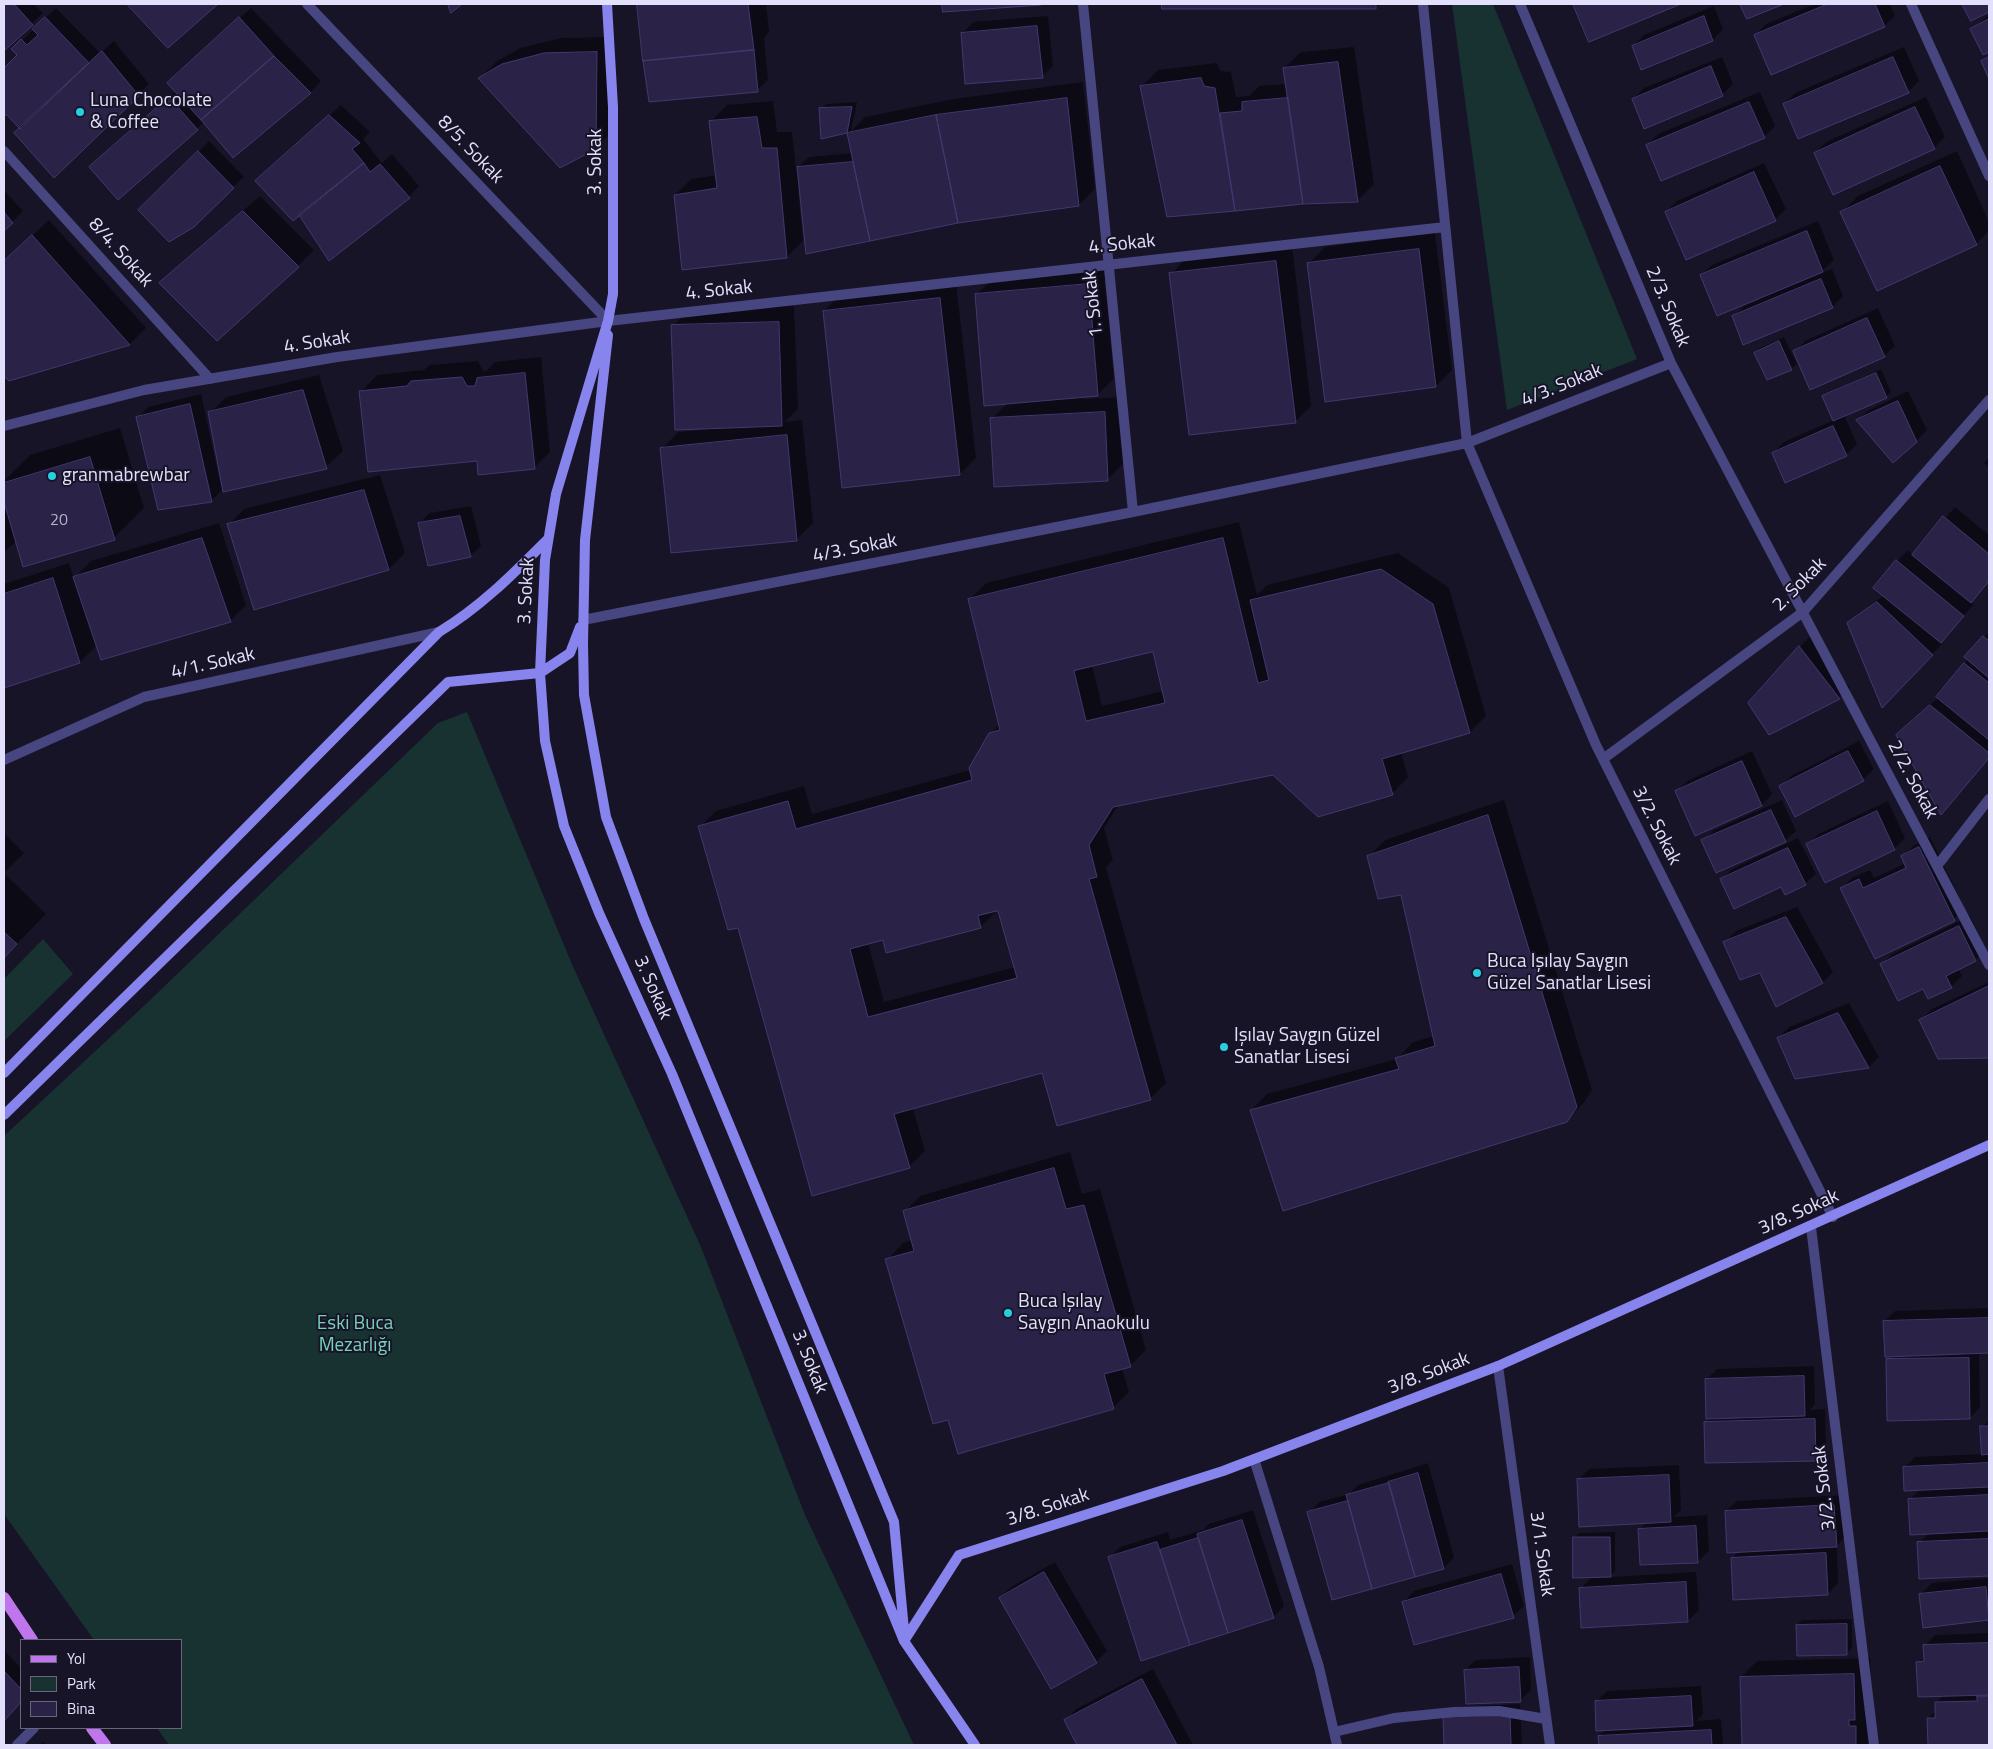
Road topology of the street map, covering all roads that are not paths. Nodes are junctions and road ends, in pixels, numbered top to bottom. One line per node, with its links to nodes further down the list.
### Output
1 (307, 4): 11 (street, 8/5. Sokak)
2 (607, 4): 11 (main road, 3. Sokak)
3 (1083, 4): 10 (street, 1. Sokak)
4 (1423, 4): 9 (street)
5 (1520, 4): 12 (street, 2/3. Sokak)
6 (1911, 4): 8 (street)
7 (4, 151): 13 (street, 8/4. Sokak)
8 (1989, 176)
9 (1445, 227): 10 (street, 4. Sokak); 16 (street)
10 (1107, 264): 11 (street, 4. Sokak); 17 (street, 1. Sokak)
11 (608, 321): 13 (street, 4. Sokak); 18 (main road, 3. Sokak); 20 (main road, 3. Sokak)
12 (1671, 363): 16 (street, 4/3. Sokak); 19 (street, 2/3. Sokak)
13 (210, 378): 15 (street, 4. Sokak)
14 (1989, 400): 19 (street, 2. Sokak)
15 (4, 426)
16 (1467, 443): 17 (street, 4/3. Sokak); 23 (street, 3/2. Sokak)
17 (1133, 512): 20 (street, 4/3. Sokak)
18 (548, 539): 21 (main road); 22 (main road, 3. Sokak)
19 (1803, 612): 23 (street, 2. Sokak); 26 (street, 2/2. Sokak)
20 (583, 620): 22 (main road); 37 (main road, 3. Sokak)
21 (439, 632): 24 (street, 4/1. Sokak); 28 (main road)
22 (540, 673): 29 (main road); 37 (main road, 3. Sokak)
23 (1603, 759): 31 (street, 3/2. Sokak)
24 (4, 760)
25 (1989, 800): 26 (street)
26 (1937, 866): 27 (street, 2/2. Sokak)
27 (1989, 965)
28 (4, 1073)
29 (4, 1115)
30 (1989, 1145): 31 (main road, 3/8. Sokak)
31 (1833, 1217): 32 (main road, 3/8. Sokak)
32 (1811, 1227): 33 (main road, 3/8. Sokak); 47 (street, 3/2. Sokak)
33 (1498, 1366): 34 (main road, 3/8. Sokak); 38 (street, 3/1. Sokak)
34 (1254, 1459): 37 (main road, 3/8. Sokak); 41 (street)
35 (4, 1598): 36 (main road)
36 (31, 1639)
37 (904, 1641): 44 (main road, 3. Sokak)
38 (1546, 1719): 41 (street); 46 (street, 3/1. Sokak)
39 (33, 1729): 42 (street)
40 (93, 1729): 43 (main road)
41 (1334, 1732): 45 (street)
42 (17, 1745)
43 (105, 1745)
44 (975, 1745)
45 (1337, 1745)
46 (1550, 1745)
47 (1874, 1745)

